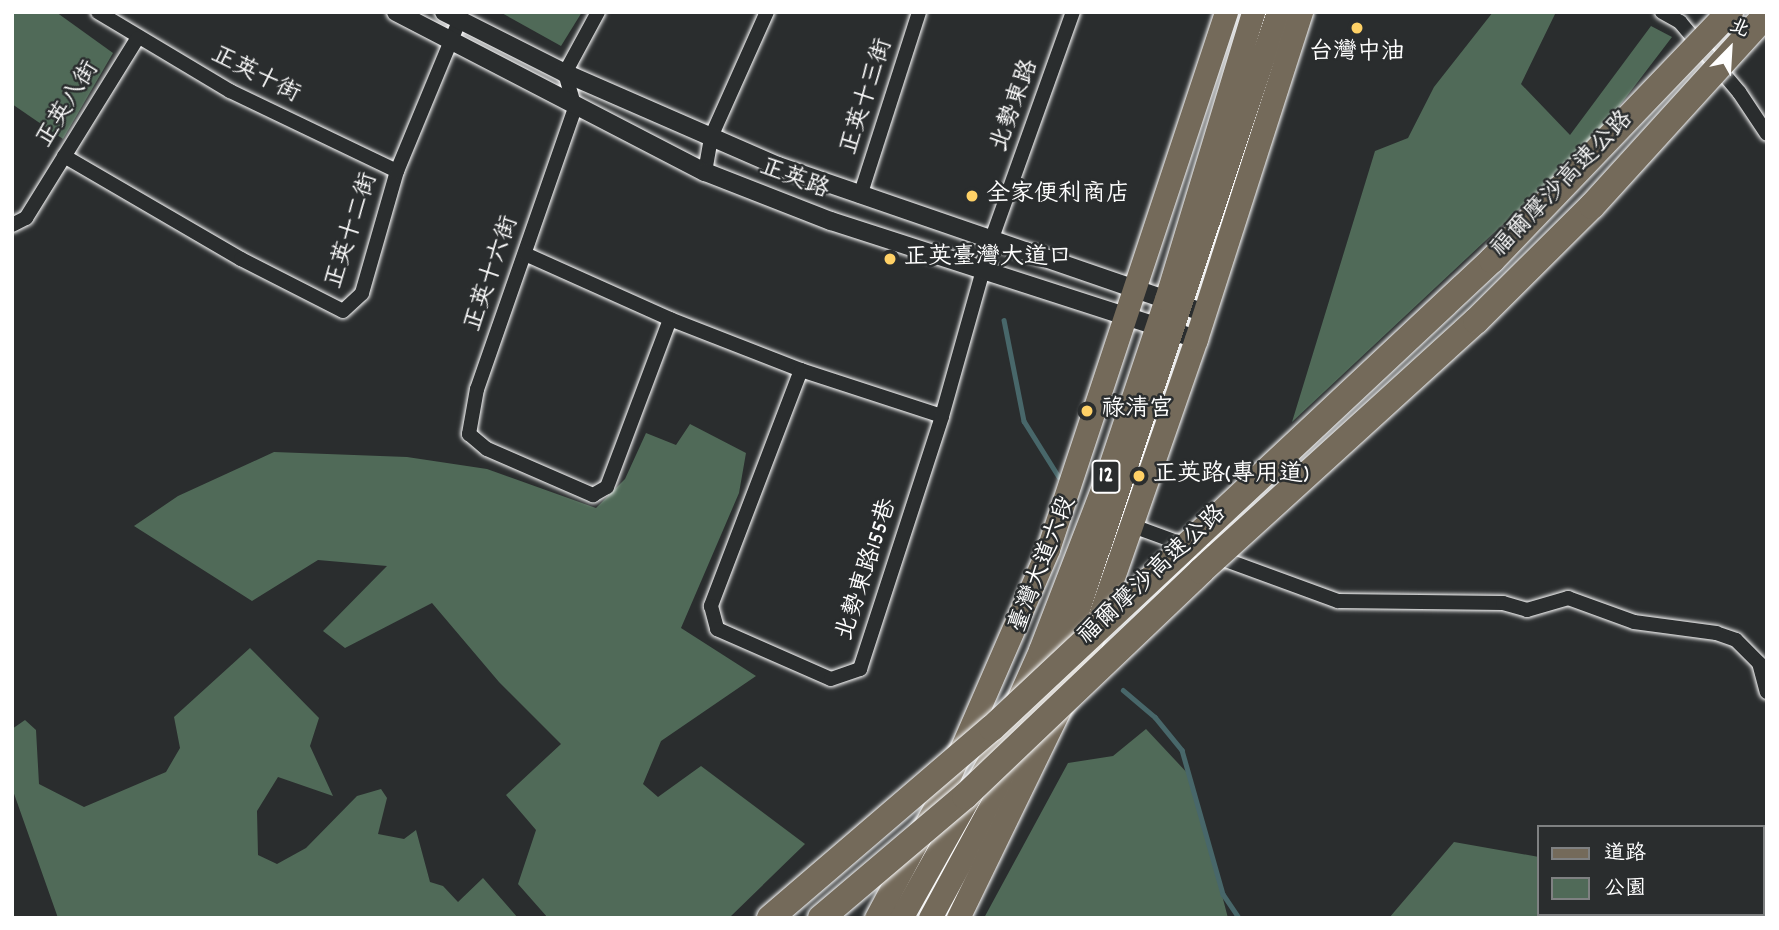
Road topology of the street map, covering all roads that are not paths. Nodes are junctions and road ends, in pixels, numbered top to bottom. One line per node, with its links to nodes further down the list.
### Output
1 (98, 12): 15 (street, 正英十街)
2 (396, 12): 16 (street, 正英路)
3 (598, 12): 17 (street)
4 (767, 12): 20 (street)
5 (919, 12): 24 (street, 正英十三街)
6 (1073, 12): 26 (street, 北勢東路)
7 (1226, 12): 29 (main road, 臺灣大道六段 / 12)
8 (1254, 12): 30 (main road, 臺灣大道六段 / 12)
9 (1278, 12): 30 (main road, 臺灣大道六段 / 12)
10 (1301, 12): 31 (main road, 12)
11 (1662, 12): 19 (street)
12 (1730, 12): 40 (highway, 福爾摩沙高速公路, bridge)
13 (1767, 15): 41 (highway, 福爾摩沙高速公路, bridge)
14 (451, 16): 16 (street, 正英十二街); 17 (street, 正英路)
15 (137, 39): 21 (street, 正英八街); 22 (street, 正英十街)
16 (447, 40): 18 (street, 正英路); 22 (street, 正英十二街)
17 (565, 73): 18 (street); 20 (street, 正英路)
18 (575, 108): 23 (street, 正英路); 27 (street, 正英十六街)
19 (1767, 134)
20 (711, 137): 23 (street); 24 (street, 正英路)
21 (64, 156): 22 (street, 正英十二街); 25 (street, 正英八街)
22 (397, 172)
23 (705, 172): 28 (street, 正英路)
24 (860, 195): 26 (street, 正英路)
25 (12, 225)
26 (992, 238): 28 (street, 北勢東路); 29 (street, 正英路)
27 (525, 254): 33 (street); 33 (street, 正英十六街)
28 (986, 272): 32 (street, 正英路); 37 (street, 北勢東路)
29 (1133, 287): 30 (street, 正英路); 32 (main road, 臺灣大道六段 / 12)
30 (1174, 302): 31 (street, 正英路); 34 (main road, 臺灣大道六段 / 12)
31 (1204, 313): 35 (main road, 12)
32 (1124, 316): 34 (street, 正英路); 42 (main road, 臺灣大道六段 / 12)
33 (670, 320): 36 (street)
34 (1165, 329): 35 (street, 正英路); 43 (main road, 臺灣大道六段 / 12); 44 (main road, 臺灣大道六段 / 12)
35 (1196, 339): 38 (main road, 12)
36 (801, 370): 37 (street); 37 (street, 北勢東路155巷)
37 (942, 416)
38 (1133, 526): 39 (street); 45 (main road, 12)
39 (1767, 692)
40 (770, 918)
41 (821, 918)
42 (876, 918)
43 (901, 918)
44 (930, 918)
45 (958, 918)

